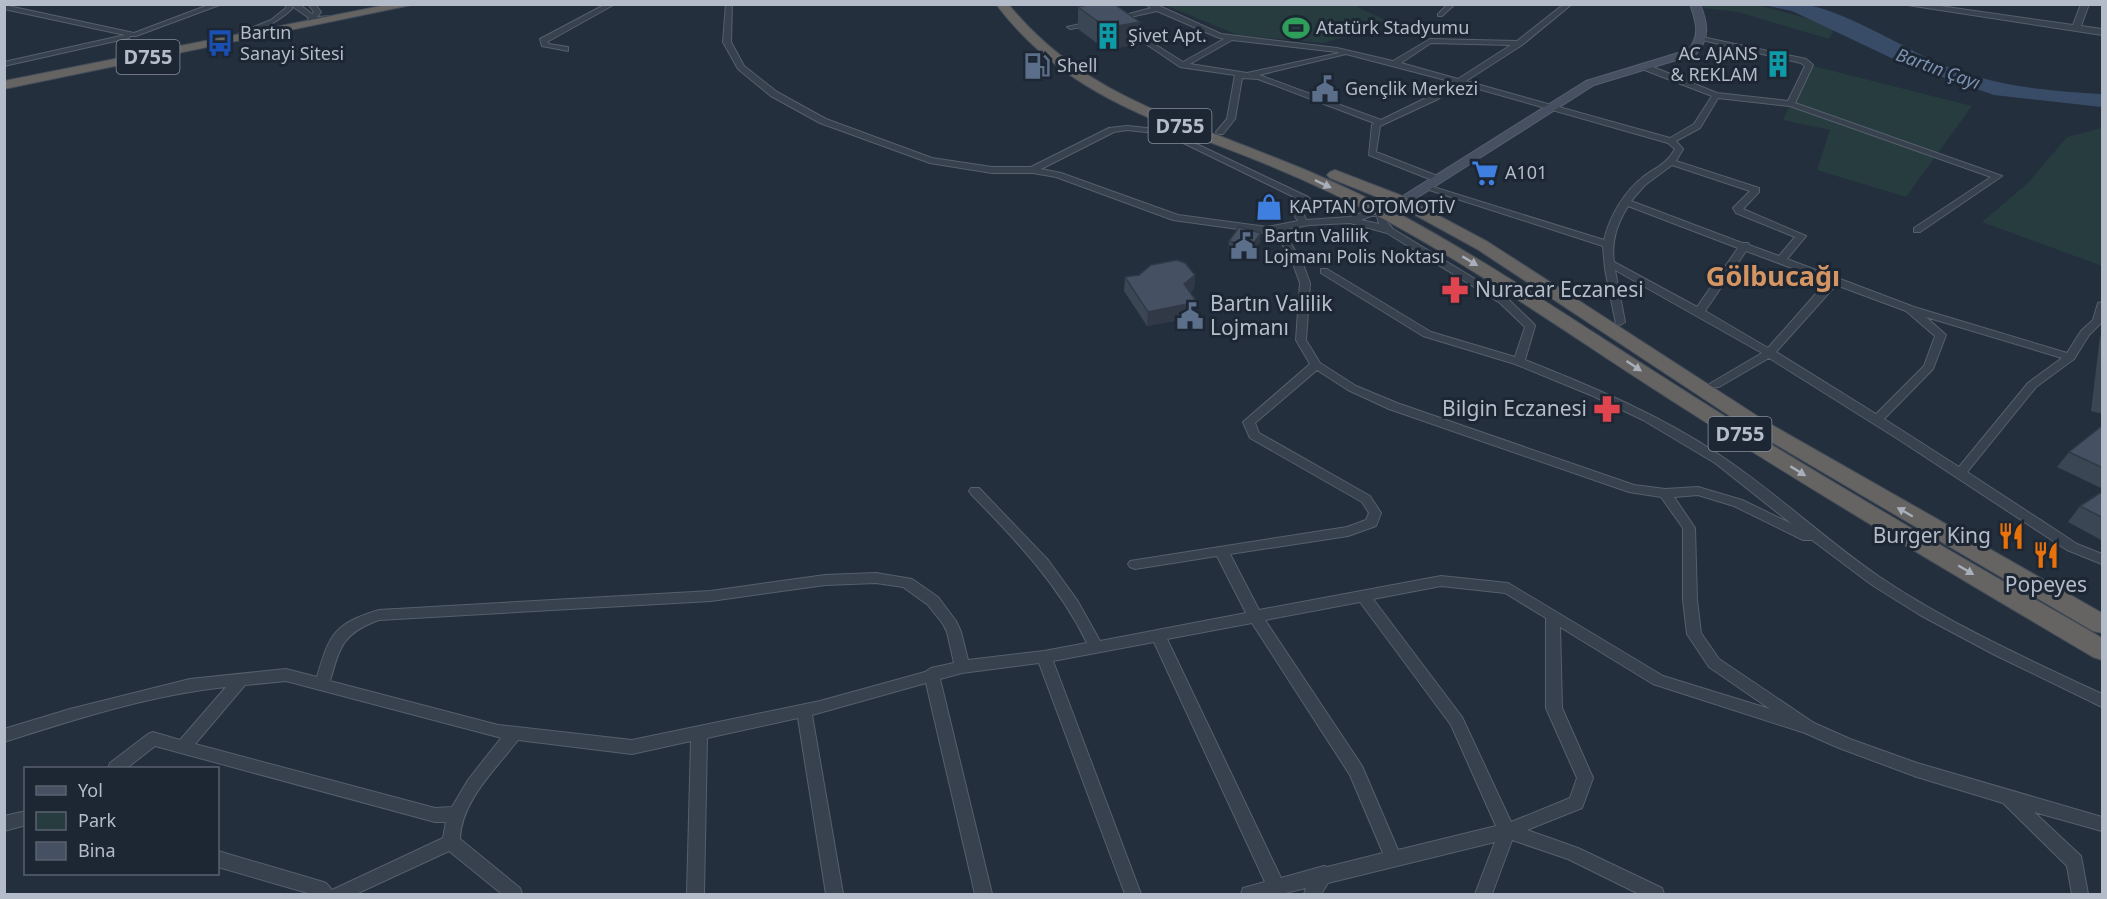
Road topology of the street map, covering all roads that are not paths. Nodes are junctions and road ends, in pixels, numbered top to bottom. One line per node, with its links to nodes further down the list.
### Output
1 (219, 4): 30 (street)
2 (288, 4): 29 (street)
3 (294, 4): 22 (street)
4 (311, 4): 22 (street)
5 (386, 4): 22 (highway, D755)
6 (411, 4): 21 (highway, D755)
7 (612, 4): 34 (street)
8 (729, 4): 51 (street)
9 (1001, 4): 57 (highway, D755, one-way to 57)
10 (1017, 4): 48 (highway, D755)
11 (1148, 4): 18 (street)
12 (1452, 4): 20 (street)
13 (1569, 4): 33 (street)
14 (1695, 4): 32 (main road)
15 (1905, 4): 26 (street)
16 (2085, 4): 26 (street)
17 (4, 8): 30 (street)
18 (1156, 9): 23 (street); 31 (street)
19 (1104, 12): 23 (street)
20 (1440, 15)
21 (352, 16): 22 (street); 27 (highway, D755)
22 (315, 19): 27 (street); 29 (highway, D755)
23 (1112, 19): 38 (street)
24 (1101, 21): 25 (street)
25 (1070, 27)
26 (2076, 28): 28 (street)
27 (291, 29): 43 (highway, D755)
28 (2103, 32)
29 (243, 33): 41 (highway, D755)
30 (134, 35): 37 (street)
31 (1230, 38): 35 (street); 38 (street)
32 (1702, 39): 39 (main road); 45 (street)
33 (1519, 43): 36 (street); 42 (street)
34 (565, 49)
35 (1349, 53): 36 (street); 40 (street)
36 (1395, 63): 42 (street)
37 (4, 64)
38 (1183, 65): 40 (street)
39 (1645, 67): 44 (street); 46 (main road)
40 (1246, 74): 47 (street); 48 (street)
41 (4, 80)
42 (1459, 82): 46 (street); 47 (street)
43 (4, 85)
44 (1716, 95): 45 (street); 49 (street)
45 (1791, 104): 60 (street)
46 (1550, 108): 49 (street); 52 (main road)
47 (1379, 122): 52 (street)
48 (1220, 132): 54 (highway, D755)
49 (1671, 141): 50 (street)
50 (1672, 162): 55 (street); 63 (street)
51 (1033, 170): 58 (street); 59 (street)
52 (1437, 179): 53 (main road)
53 (1424, 187): 54 (main road); 61 (street)
54 (1402, 201): 57 (highway); 88 (highway, D755, one-way to 54)
55 (1625, 202): 61 (street); 62 (street)
56 (1350, 220): 57 (street); 57 (street); 58 (street)
57 (1386, 222): 74 (street); 91 (highway, D755, one-way to 91)
58 (1303, 223): 59 (street)
59 (1280, 230): 75 (street)
60 (1917, 230)
61 (1608, 244): 64 (street)
62 (1744, 245): 63 (street); 69 (street)
63 (1782, 259): 66 (street)
64 (1611, 264): 69 (street); 70 (street)
65 (1324, 271): 74 (street)
66 (1836, 278): 68 (street); 72 (street)
67 (2103, 305): 71 (street)
68 (1910, 309): 73 (street); 77 (street)
69 (1699, 312): 72 (street)
70 (1620, 322)
71 (2100, 322): 73 (street)
72 (1768, 354): 76 (street); 77 (street)
73 (2070, 357): 78 (street)
74 (1520, 362): 81 (street)
75 (1316, 365): 80 (street); 82 (street)
76 (1715, 385)
77 (1876, 421): 78 (street)
78 (1960, 473): 83 (street)
79 (975, 491): 90 (street)
80 (1665, 494): 81 (street); 99 (street)
81 (1828, 546): 97 (street)
82 (1221, 550): 84 (street); 87 (street)
83 (2103, 559)
84 (1135, 564)
85 (1363, 596): 86 (street); 87 (street); 110 (street)
86 (1553, 615): 99 (street); 110 (street)
87 (1255, 616): 89 (street); 112 (street)
88 (2103, 624)
89 (1158, 635): 90 (street); 115 (street)
90 (1096, 647): 92 (street)
91 (2103, 650)
92 (1044, 657): 93 (street); 122 (street)
93 (962, 667): 94 (street); 96 (street)
94 (931, 674): 98 (street); 121 (street)
95 (241, 680): 96 (street); 102 (street); 103 (street)
96 (322, 684): 100 (street)
97 (2103, 702)
98 (804, 710): 101 (street); 120 (street)
99 (1809, 728): 105 (street)
100 (514, 733): 101 (street); 106 (street)
101 (699, 733): 119 (street)
102 (4, 736)
103 (183, 747): 104 (street); 106 (street)
104 (117, 767)
105 (2007, 796): 109 (street); 127 (street)
106 (455, 814): 111 (street)
107 (24, 819): 108 (street)
108 (4, 824)
109 (2103, 824)
110 (1507, 831): 112 (street); 125 (street); 126 (street)
111 (451, 842): 117 (street); 118 (street)
112 (1393, 857): 114 (street)
113 (219, 859): 116 (street)
114 (1324, 874): 115 (street); 124 (street)
115 (1277, 888): 123 (street)
116 (325, 894)
117 (339, 894)
118 (514, 894)
119 (696, 894)
120 (836, 894)
121 (984, 894)
122 (1134, 894)
123 (1249, 894)
124 (1312, 894)
125 (1484, 894)
126 (1656, 894)
127 (2080, 894)

